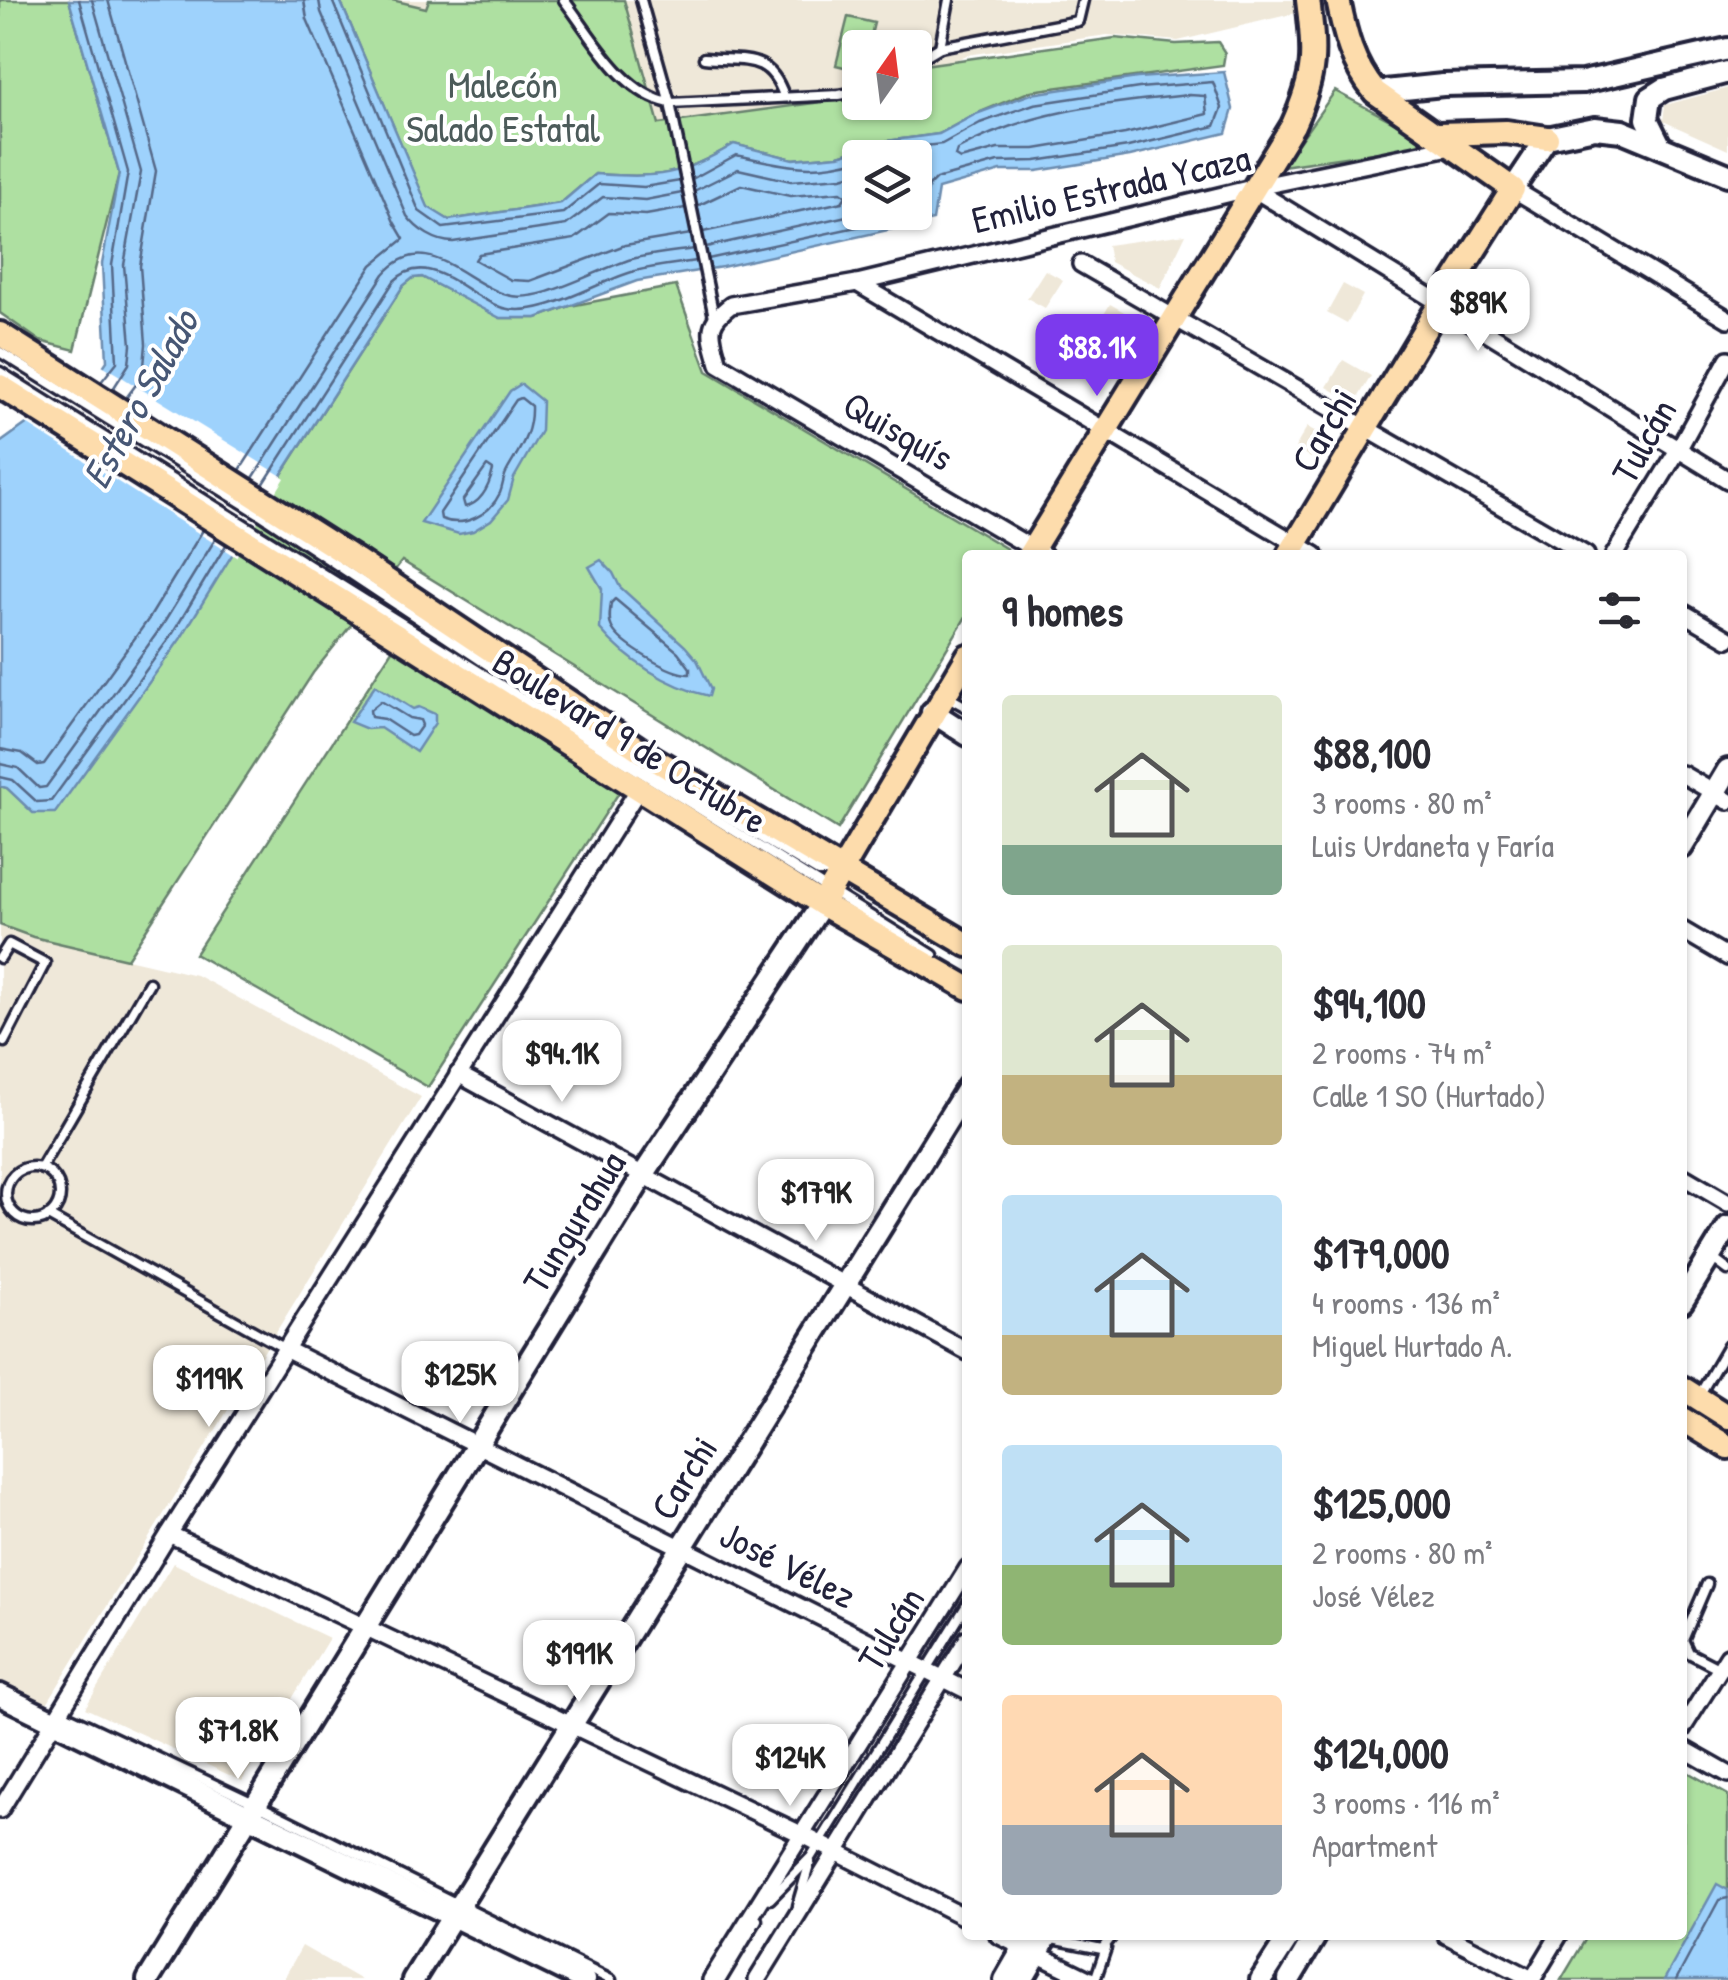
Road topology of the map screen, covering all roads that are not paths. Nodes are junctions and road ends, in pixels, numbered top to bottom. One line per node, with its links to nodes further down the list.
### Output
1 (564, 0): 15 (lane)
2 (641, 0): 15 (lane)
3 (949, 0): 7 (lane)
4 (1083, 0): 7 (lane)
5 (1308, 0): 20 (main road)
6 (1338, 0): 12 (main road)
7 (940, 47): 9 (lane)
8 (1728, 48): 12 (main road)
9 (932, 52)
10 (704, 58): 14 (lane)
11 (1728, 72): 18 (main road)
12 (1375, 92): 17 (main road)
13 (842, 94): 14 (lane)
14 (784, 96): 15 (lane)
15 (670, 103): 25 (lane)
16 (1547, 138): 17 (main road); 18 (main road); 21 (main road, Carchi)
17 (1447, 140): 20 (street, Emilio Estrada Ycaza); 21 (main road)
18 (1661, 147): 19 (main road)
19 (1728, 175)
20 (1252, 188): 23 (street, Emilio Estrada Ycaza); 24 (street); 26 (main road)
21 (1513, 189): 24 (main road, Carchi); 27 (street)
22 (1082, 264): 26 (street)
23 (857, 283): 25 (street, Emilio Estrada Ycaza); 34 (street)
24 (1440, 304): 33 (main road, Carchi); 35 (street)
25 (714, 317): 38 (street, Quisquís)
26 (1173, 317): 33 (street); 34 (main road)
27 (1728, 320)
28 (0, 334): 31 (main road, Boulevard 9 de Octubre)
29 (0, 352): 31 (lane)
30 (1728, 358): 35 (street, Tulcán)
31 (24, 359): 55 (main road, Boulevard 9 de Octubre)
32 (4, 387): 37 (main road)
33 (1366, 427): 41 (main road, Carchi); 42 (street)
34 (1105, 430): 39 (main road); 40 (street)
35 (1678, 450): 36 (street); 43 (street, Tulcán)
36 (1728, 480)
37 (262, 544): 52 (main road, Boulevard 9 de Octubre); 56 (lane, Boulevard 9 de Octubre)
38 (1030, 550)
39 (1037, 550)
40 (1298, 550)
41 (1301, 550)
42 (1577, 550)
43 (1617, 550)
44 (1687, 615): 45 (street)
45 (1728, 638)
46 (962, 665): 47 (main road, Tungurahua)
47 (938, 703): 48 (lane); 49 (main road); 55 (main road, Tungurahua)
48 (962, 707)
49 (962, 728)
50 (1728, 770): 53 (main road)
51 (1687, 777): 53 (street)
52 (640, 787): 56 (main road, Boulevard 9 de Octubre); 65 (street)
53 (1721, 797): 54 (main road)
54 (1687, 841)
55 (841, 871): 56 (main road, Tungurahua); 58 (main road, Boulevard 9 de Octubre)
56 (825, 898): 61 (lane, Boulevard 9 de Octubre); 63 (main road, Boulevard 9 de Octubre); 68 (main road, Tungurahua)
57 (1687, 933): 59 (street)
58 (962, 942)
59 (1728, 957)
60 (0, 958): 64 (lane)
61 (962, 973)
62 (149, 983): 67 (lane)
63 (962, 984)
64 (0, 1040)
65 (458, 1074): 68 (street); 80 (street)
66 (962, 1098): 76 (main road, Carchi)
67 (41, 1168): 70 (lane); 72 (lane)
68 (644, 1175): 76 (street); 84 (main road, Tungurahua)
69 (1687, 1179): 71 (street)
70 (3, 1190): 72 (lane)
71 (1728, 1203)
72 (48, 1216): 80 (lane, José Vélez)
73 (1728, 1227): 74 (main road)
74 (1710, 1257): 75 (lane); 77 (main road)
75 (1728, 1270)
76 (846, 1286): 79 (street); 87 (main road, Carchi)
77 (1687, 1294)
78 (1728, 1346): 81 (lane)
79 (962, 1349)
80 (287, 1350): 84 (street, José Vélez); 86 (street)
81 (1690, 1393): 82 (main road)
82 (1728, 1417)
83 (1687, 1422): 85 (main road)
84 (477, 1446): 87 (street, José Vélez); 91 (main road, Tungurahua)
85 (1728, 1447)
86 (169, 1534): 91 (street); 101 (street)
87 (682, 1548): 95 (street, José Vélez); 103 (main road, Carchi)
88 (962, 1577): 95 (street, Tulcán)
89 (1707, 1584): 92 (lane)
90 (962, 1613): 97 (lane)
91 (365, 1628): 103 (street); 107 (main road, Tungurahua)
92 (1687, 1631)
93 (962, 1647): 98 (street, Tulcán)
94 (1687, 1648): 96 (lane)
95 (908, 1662): 97 (street, José Vélez); 108 (street, Tulcán)
96 (1724, 1662): 102 (street)
97 (926, 1670): 98 (street, José Vélez); 109 (lane)
98 (942, 1678): 99 (street, José Vélez); 110 (street, Tulcán)
99 (962, 1688)
100 (0, 1695): 101 (main road)
101 (52, 1715): 106 (street); 107 (main road)
102 (1687, 1721)
103 (570, 1726): 108 (street); 111 (main road, Carchi)
104 (1687, 1751): 105 (street)
105 (1728, 1774)
106 (0, 1810)
107 (252, 1810): 111 (main road); 120 (main road, Tungurahua)
108 (801, 1834): 109 (street); 124 (street, Tulcán)
109 (815, 1851): 110 (street); 125 (lane); 126 (lane)
110 (835, 1852): 112 (street); 126 (street, Tulcán)
111 (456, 1911): 121 (main road, Carchi); 122 (main road); 123 (lane)
112 (962, 1916)
113 (1110, 1940): 119 (lane)
114 (1287, 1940): 130 (main road)
115 (1313, 1940): 131 (main road)
116 (1456, 1940): 132 (street)
117 (1556, 1940): 132 (street)
118 (1037, 1942): 119 (lane); 127 (main road); 128 (main road); 129 (street)
119 (1106, 1948): 129 (lane)
120 (148, 1980)
121 (413, 1980)
122 (584, 1980)
123 (612, 1980)
124 (711, 1980)
125 (721, 1980)
126 (754, 1980)
127 (1005, 1980)
128 (1022, 1980)
129 (1093, 1980)
130 (1261, 1980)
131 (1289, 1980)
132 (1532, 1980)

